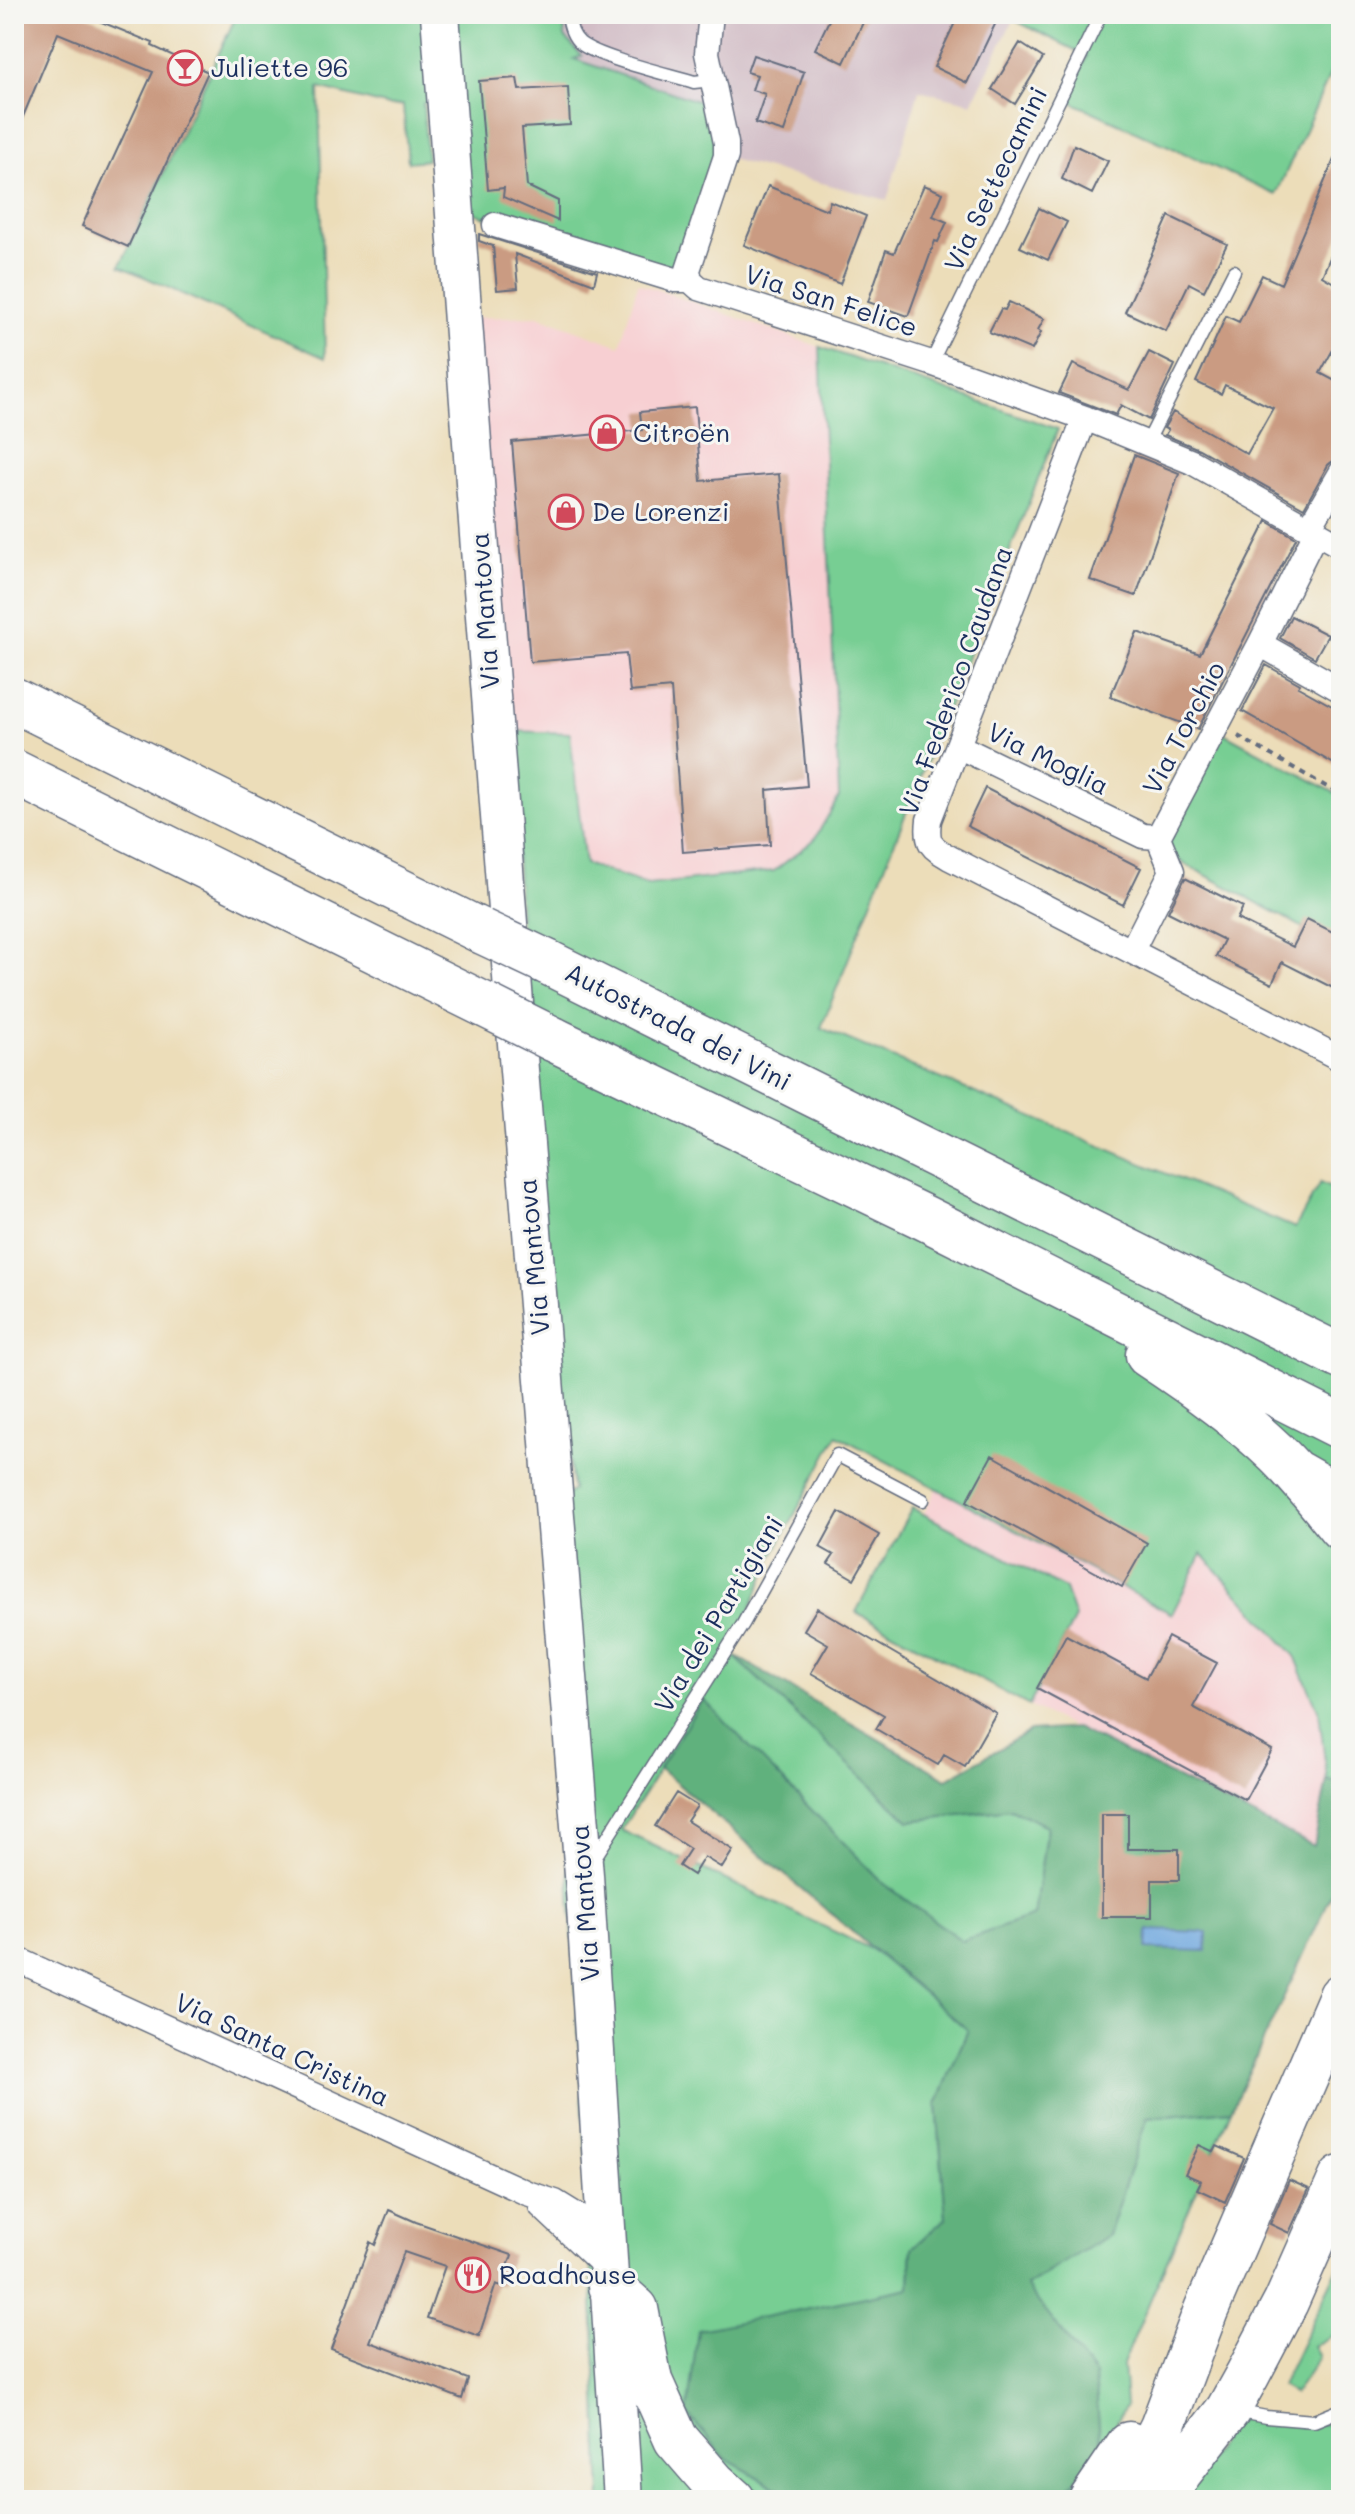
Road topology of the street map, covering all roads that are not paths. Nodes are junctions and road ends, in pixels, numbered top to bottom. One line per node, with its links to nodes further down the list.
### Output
1 (440, 14): 30 (main road, Via Mantova)
2 (568, 14): 5 (lane)
3 (711, 14): 5 (street)
4 (1101, 14): 9 (lane, Via Settecamini)
5 (712, 80): 8 (street)
6 (495, 225): 8 (street, Via San Felice)
7 (1234, 271): 11 (lane)
8 (690, 280): 9 (street, Via San Felice)
9 (931, 363): 10 (street, Via San Felice)
10 (1085, 418): 11 (street, Via San Felice); 18 (street, Via Federico Caudana)
11 (1147, 443): 13 (street, Via San Felice)
12 (1341, 473): 13 (street, Via Torchio)
13 (1312, 530): 14 (street, Via San Felice); 15 (street, Via Torchio)
14 (1341, 546)
15 (1260, 644): 16 (street); 20 (street, Via Torchio)
16 (1341, 690)
17 (14, 700): 24 (highway, Autostrada dei Vini, bridge)
18 (958, 746): 20 (street, Via Moglia); 21 (street, Via Federico Caudana)
19 (14, 772): 23 (highway, bridge)
20 (1158, 837): 21 (street, Via Torchio)
21 (1132, 950): 22 (street, Via Federico Caudana)
22 (1341, 1059)
23 (925, 1218): 25 (highway); 26 (highway)
24 (1341, 1357)
25 (1228, 1413): 27 (lane); 29 (highway)
26 (1341, 1427)
27 (1341, 1480)
28 (923, 1500): 30 (lane, Via dei Partigiani)
29 (1341, 1528)
30 (584, 1875): 33 (main road, Via Mantova)
31 (14, 1958): 35 (street, Via Santa Cristina)
32 (1341, 1996): 38 (highway)
33 (603, 2171): 36 (street); 37 (main road, Via Mantova)
34 (1341, 2178): 39 (highway)
35 (527, 2193): 36 (street, Via Santa Cristina); 37 (street, Via Santa Cristina)
36 (555, 2202): 37 (street, Via Santa Cristina)
37 (609, 2263): 41 (main road, Via Mantova); 42 (highway)
38 (1206, 2310): 43 (highway); 44 (highway)
39 (1228, 2410): 40 (lane); 45 (highway); 46 (highway)
40 (1341, 2410)
41 (623, 2500)
42 (733, 2500)
43 (1091, 2500)
44 (1125, 2500)
45 (1165, 2500)
46 (1199, 2500)

